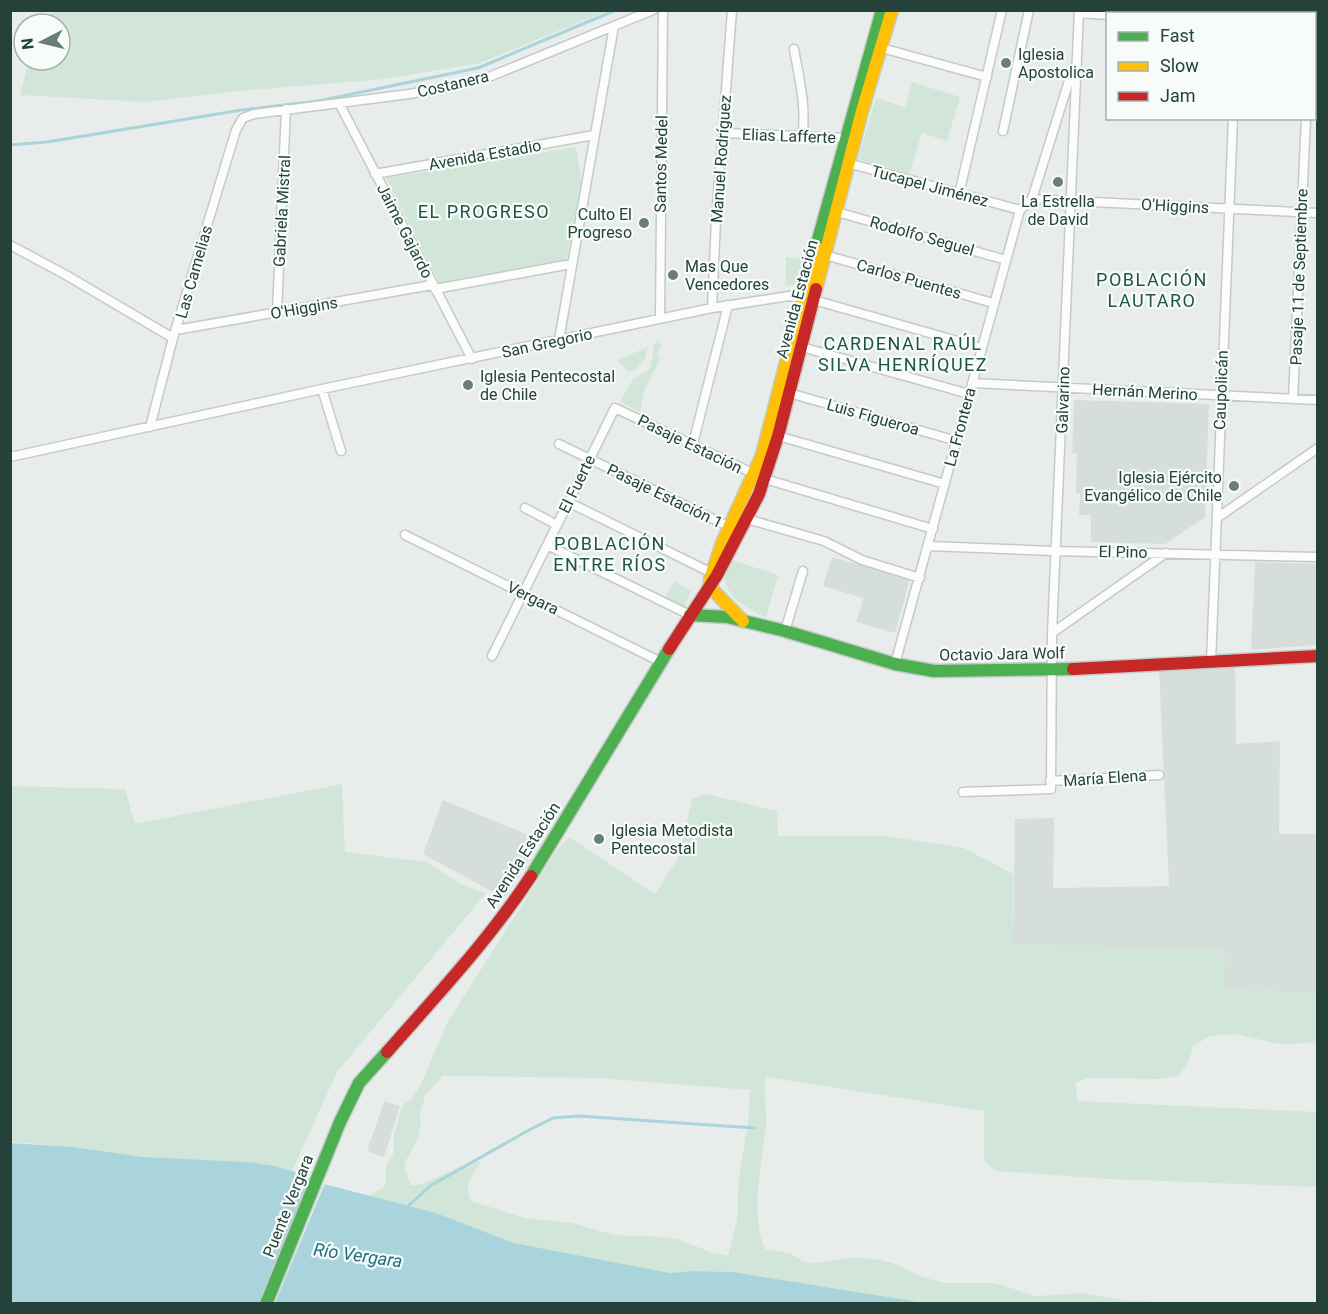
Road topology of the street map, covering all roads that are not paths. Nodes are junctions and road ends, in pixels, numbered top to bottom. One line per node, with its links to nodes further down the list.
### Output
1 (653, 10): 10 (street, Costanera)
2 (663, 10): 45 (street, Santos Medel)
3 (732, 10): 21 (street, Manuel Rodríguez)
4 (882, 10): 11 (main road, Avenida Estación)
5 (892, 10): 11 (main road, Avenida Estación)
6 (1002, 10): 14 (street)
7 (1029, 10): 20 (street)
8 (1079, 12): 9 (street); 13 (street, Galvarino)
9 (1106, 15)
10 (614, 26): 15 (street, Costanera); 22 (street)
11 (876, 47): 14 (street); 24 (main road, Avenida Estación)
12 (794, 49): 23 (street)
13 (1077, 57): 28 (street); 29 (street, Galvarino)
14 (987, 77): 27 (street)
15 (339, 103): 16 (street, Costanera); 26 (street, Jaime Gajardo)
16 (286, 110): 17 (street, Costanera); 44 (street, Gabriela Mistral)
17 (243, 118): 46 (street, Las Camelias)
18 (1233, 120): 30 (street, Caupolicán)
19 (1306, 120): 33 (street, Pasaje 11 de Septiembre)
20 (1003, 131)
21 (723, 133): 23 (street, Elias Lafferte); 43 (street, Manuel Rodríguez)
22 (594, 135): 26 (street, Avenida Estadio); 38 (street)
23 (802, 137): 24 (street, Elias Lafferte)
24 (851, 138): 25 (main road, Avenida Estación)
25 (844, 162): 27 (street, Tucapel Jiménez); 32 (main road, Avenida Estación); 40 (main road, Avenida Estación)
26 (375, 174): 39 (street, Jaime Gajardo)
27 (959, 194): 31 (street, Tucapel Jiménez)
28 (1032, 199): 29 (street, O'Higgins); 31 (street)
29 (1071, 201): 30 (street, O'Higgins); 52 (street, Galvarino)
30 (1228, 209): 33 (street, O'Higgins); 56 (street, Caupolicán)
31 (1020, 210): 37 (street, La Frontera)
32 (837, 212): 36 (main road, Avenida Estación); 37 (street, Rodolfo Seguel)
33 (1302, 213): 34 (street, O'Higgins); 57 (street, Pasaje 11 de Septiembre)
34 (1317, 213)
35 (10, 245): 46 (street)
36 (825, 255): 40 (main road, Avenida Estación); 41 (street, Carlos Puentes)
37 (1006, 260): 41 (street, La Frontera)
38 (571, 264): 39 (street, O'Higgins); 47 (street)
39 (434, 287): 44 (street, O'Higgins); 50 (street, Jaime Gajardo)
40 (809, 299): 42 (street, San Gregorio); 48 (main road, Avenida Estación); 49 (street, San Gregorio)
41 (993, 303): 49 (street, La Frontera)
42 (728, 305): 43 (street, San Gregorio); 64 (street)
43 (712, 308): 45 (street, San Gregorio)
44 (277, 312): 46 (street, O'Higgins)
45 (660, 318): 47 (street, San Gregorio)
46 (175, 334): 60 (street, Las Camelias)
47 (559, 340): 50 (street, San Gregorio)
48 (797, 346): 54 (main road, Avenida Estación); 55 (street); 69 (main road, Avenida Estación)
49 (982, 348): 51 (street, La Frontera)
50 (472, 359): 53 (street, San Gregorio)
51 (972, 383): 52 (street, Hernán Merino); 55 (street, La Frontera)
52 (1063, 388): 56 (street, Hernán Merino); 81 (street, Galvarino)
53 (321, 389): 60 (street, San Gregorio); 66 (street)
54 (789, 393): 61 (main road, Avenida Estación); 62 (street, Luis Figueroa)
55 (969, 394): 62 (street, La Frontera)
56 (1221, 396): 57 (street, Hernán Merino); 73 (street, Caupolicán)
57 (1293, 399): 58 (street, Hernán Merino)
58 (1317, 400)
59 (615, 408): 64 (street, Pasaje Estación); 68 (street, El Fuerte)
60 (150, 428): 67 (street, San Gregorio)
61 (778, 436): 69 (main road, Avenida Estación); 70 (street)
62 (957, 441): 70 (street, La Frontera)
63 (559, 444): 68 (street, Pasaje Estación 1)
64 (693, 444): 69 (street, Pasaje Estación)
65 (1317, 448): 73 (street)
66 (341, 451)
67 (10, 457)
68 (590, 459): 71 (street, El Fuerte); 77 (street, Pasaje Estación 1)
69 (759, 477): 74 (main road, Avenida Estación); 76 (street, Pasaje Estación); 77 (main road, Avenida Estación)
70 (945, 484): 76 (street, La Frontera)
71 (568, 502): 75 (street, El Fuerte); 86 (street)
72 (525, 508): 75 (street)
73 (1217, 518): 83 (street, Caupolicán)
74 (747, 519): 77 (main road, Avenida Estación); 87 (street)
75 (557, 525): 79 (street, El Fuerte)
76 (933, 529): 80 (street, La Frontera)
77 (735, 530): 86 (main road, Avenida Estación)
78 (405, 535): 89 (street, Vergara)
79 (546, 545): 89 (street, El Fuerte); 90 (street)
80 (929, 546): 81 (street, El Pino); 87 (street, La Frontera)
81 (1056, 551): 82 (street, El Pino); 93 (street, Galvarino)
82 (1167, 553): 83 (street, El Pino); 93 (street)
83 (1216, 554): 84 (street, El Pino); 97 (street, Caupolicán)
84 (1317, 557)
85 (803, 571): 92 (street)
86 (714, 574): 88 (main road, Avenida Estación)
87 (920, 578): 98 (street, La Frontera)
88 (709, 586): 90 (main road, Avenida Estación); 91 (main road)
89 (523, 593): 94 (street, El Fuerte); 96 (street, Vergara)
90 (690, 615): 91 (main road, Octavio Jara Wolf); 96 (main road, Avenida Estación)
91 (744, 621): 92 (main road, Octavio Jara Wolf)
92 (785, 631): 98 (main road, Octavio Jara Wolf)
93 (1052, 633): 99 (street, Galvarino)
94 (492, 656)
95 (1317, 656): 97 (main road, Octavio Jara Wolf)
96 (661, 662): 103 (main road, Avenida Estación)
97 (1211, 662): 99 (main road, Octavio Jara Wolf)
98 (896, 664): 99 (main road, Octavio Jara Wolf)
99 (1052, 670): 101 (street, Galvarino)
100 (1159, 775): 101 (street, María Elena)
101 (1050, 785): 102 (street, María Elena)
102 (963, 792)
103 (340, 1122): 104 (main road, Puente Vergara)
104 (266, 1304)

